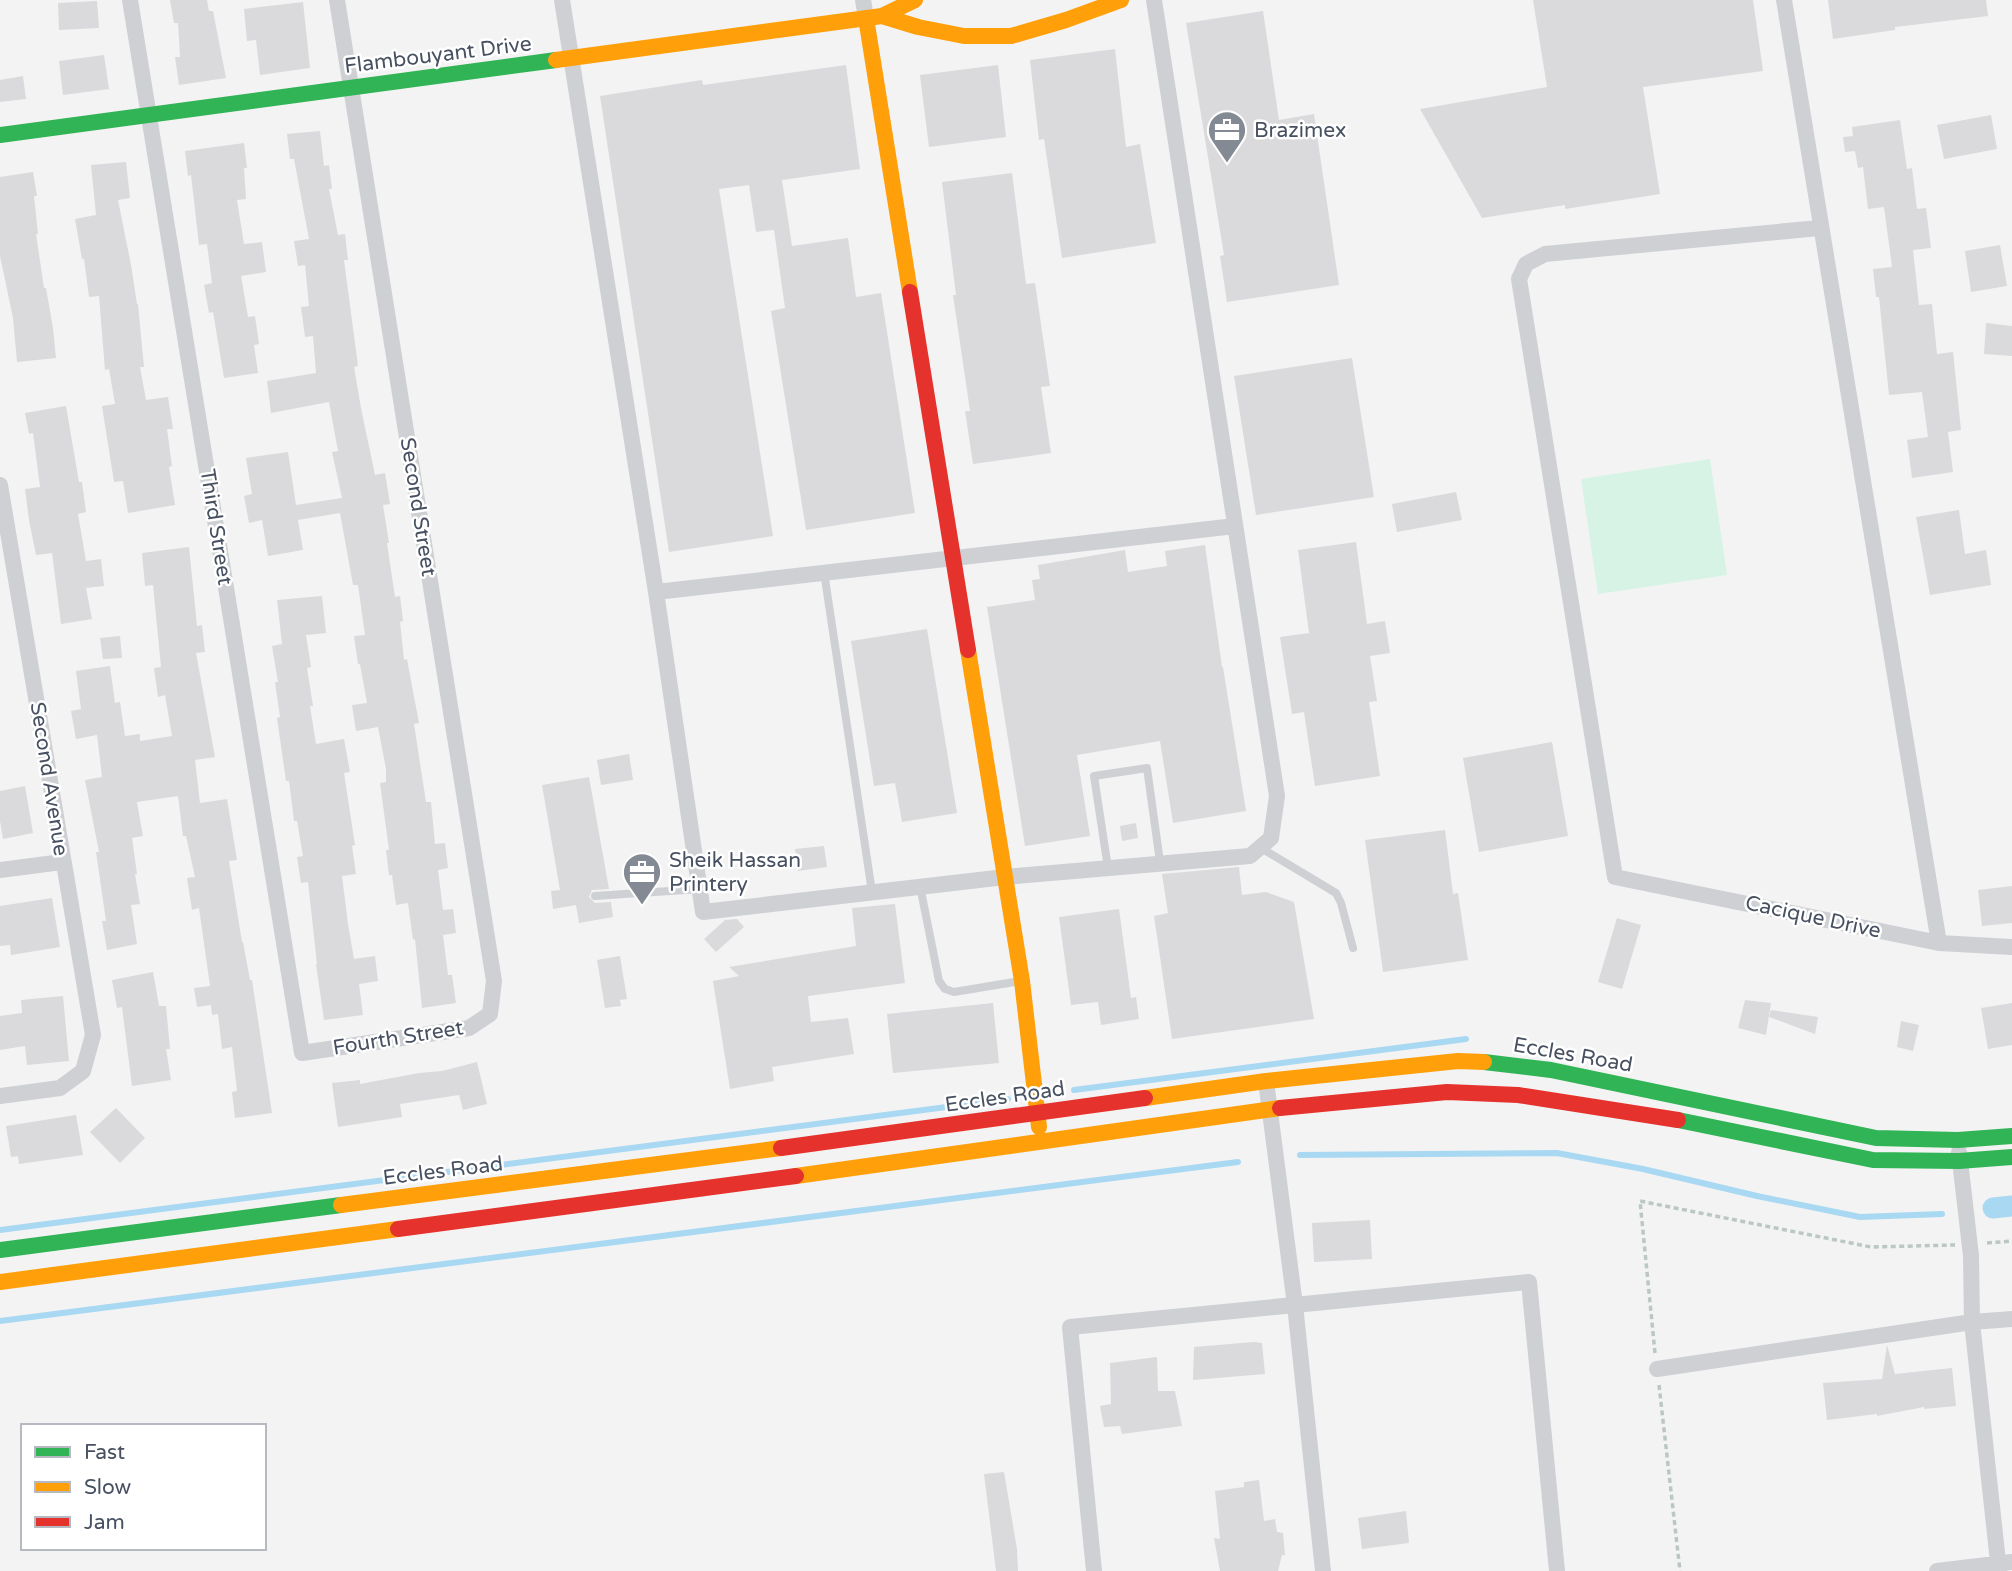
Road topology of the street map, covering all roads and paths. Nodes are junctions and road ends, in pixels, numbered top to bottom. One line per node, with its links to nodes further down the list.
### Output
1 (130, 0): 12 (street, Third Street)
2 (337, 0): 11 (street, Second Street)
3 (562, 0): 10 (street)
4 (863, 0): 9 (street)
5 (915, 0): 9 (street)
6 (1121, 0): 9 (street)
7 (1154, 0): 16 (street)
8 (1784, 0): 14 (street)
9 (874, 17): 10 (street, Flambouyant Drive); 17 (street)
10 (571, 59): 11 (street, Flambouyant Drive); 19 (street)
11 (350, 87): 12 (street, Flambouyant Drive); 34 (street, Second Street)
12 (148, 114): 13 (street, Flambouyant Drive); 35 (street, Third Street)
13 (0, 135)
14 (1819, 228): 30 (street); 30 (street, Cacique Drive)
15 (0, 485): 21 (street, Second Avenue)
16 (1235, 526): 17 (street); 20 (street)
17 (952, 558): 18 (street); 25 (street)
18 (824, 572): 19 (street); 28 (lane)
19 (656, 592): 27 (street)
20 (1261, 848): 22 (street); 32 (lane)
21 (62, 862): 24 (street); 37 (street, Second Avenue)
22 (1160, 862): 23 (street); 23 (lane)
23 (1108, 868): 25 (street)
24 (0, 870)
25 (1005, 877): 26 (street); 33 (street)
26 (920, 886): 28 (street); 33 (lane)
27 (700, 889): 28 (street); 29 (lane)
28 (872, 892)
29 (595, 896)
30 (1939, 943): 31 (street, Cacique Drive)
31 (2012, 947)
32 (1353, 948)
33 (1022, 981): 39 (street)
34 (490, 1014): 35 (street, Fourth Street)
35 (302, 1053)
36 (1266, 1081): 38 (street); 39 (street, Eccles Road); 41 (street, Eccles Road)
37 (0, 1096)
38 (1269, 1109): 42 (street); 44 (street); 49 (street)
39 (1037, 1114): 42 (street); 47 (street, Eccles Road)
40 (2012, 1136): 41 (street, Eccles Road)
41 (1958, 1140): 44 (street)
42 (1041, 1143): 48 (street)
43 (2012, 1157): 44 (street)
44 (1959, 1161): 46 (street)
45 (2012, 1241): 46 (path)
46 (1969, 1245): 51 (street); 52 (path)
47 (0, 1250)
48 (0, 1282)
49 (1295, 1305): 54 (street); 55 (street); 56 (street)
50 (2012, 1319): 51 (street)
51 (1972, 1322): 52 (street); 53 (street)
52 (1657, 1369): 57 (path)
53 (2003, 1566): 58 (street)
54 (1094, 1571)
55 (1323, 1571)
56 (1557, 1571)
57 (1680, 1571)
58 (1937, 1571)

